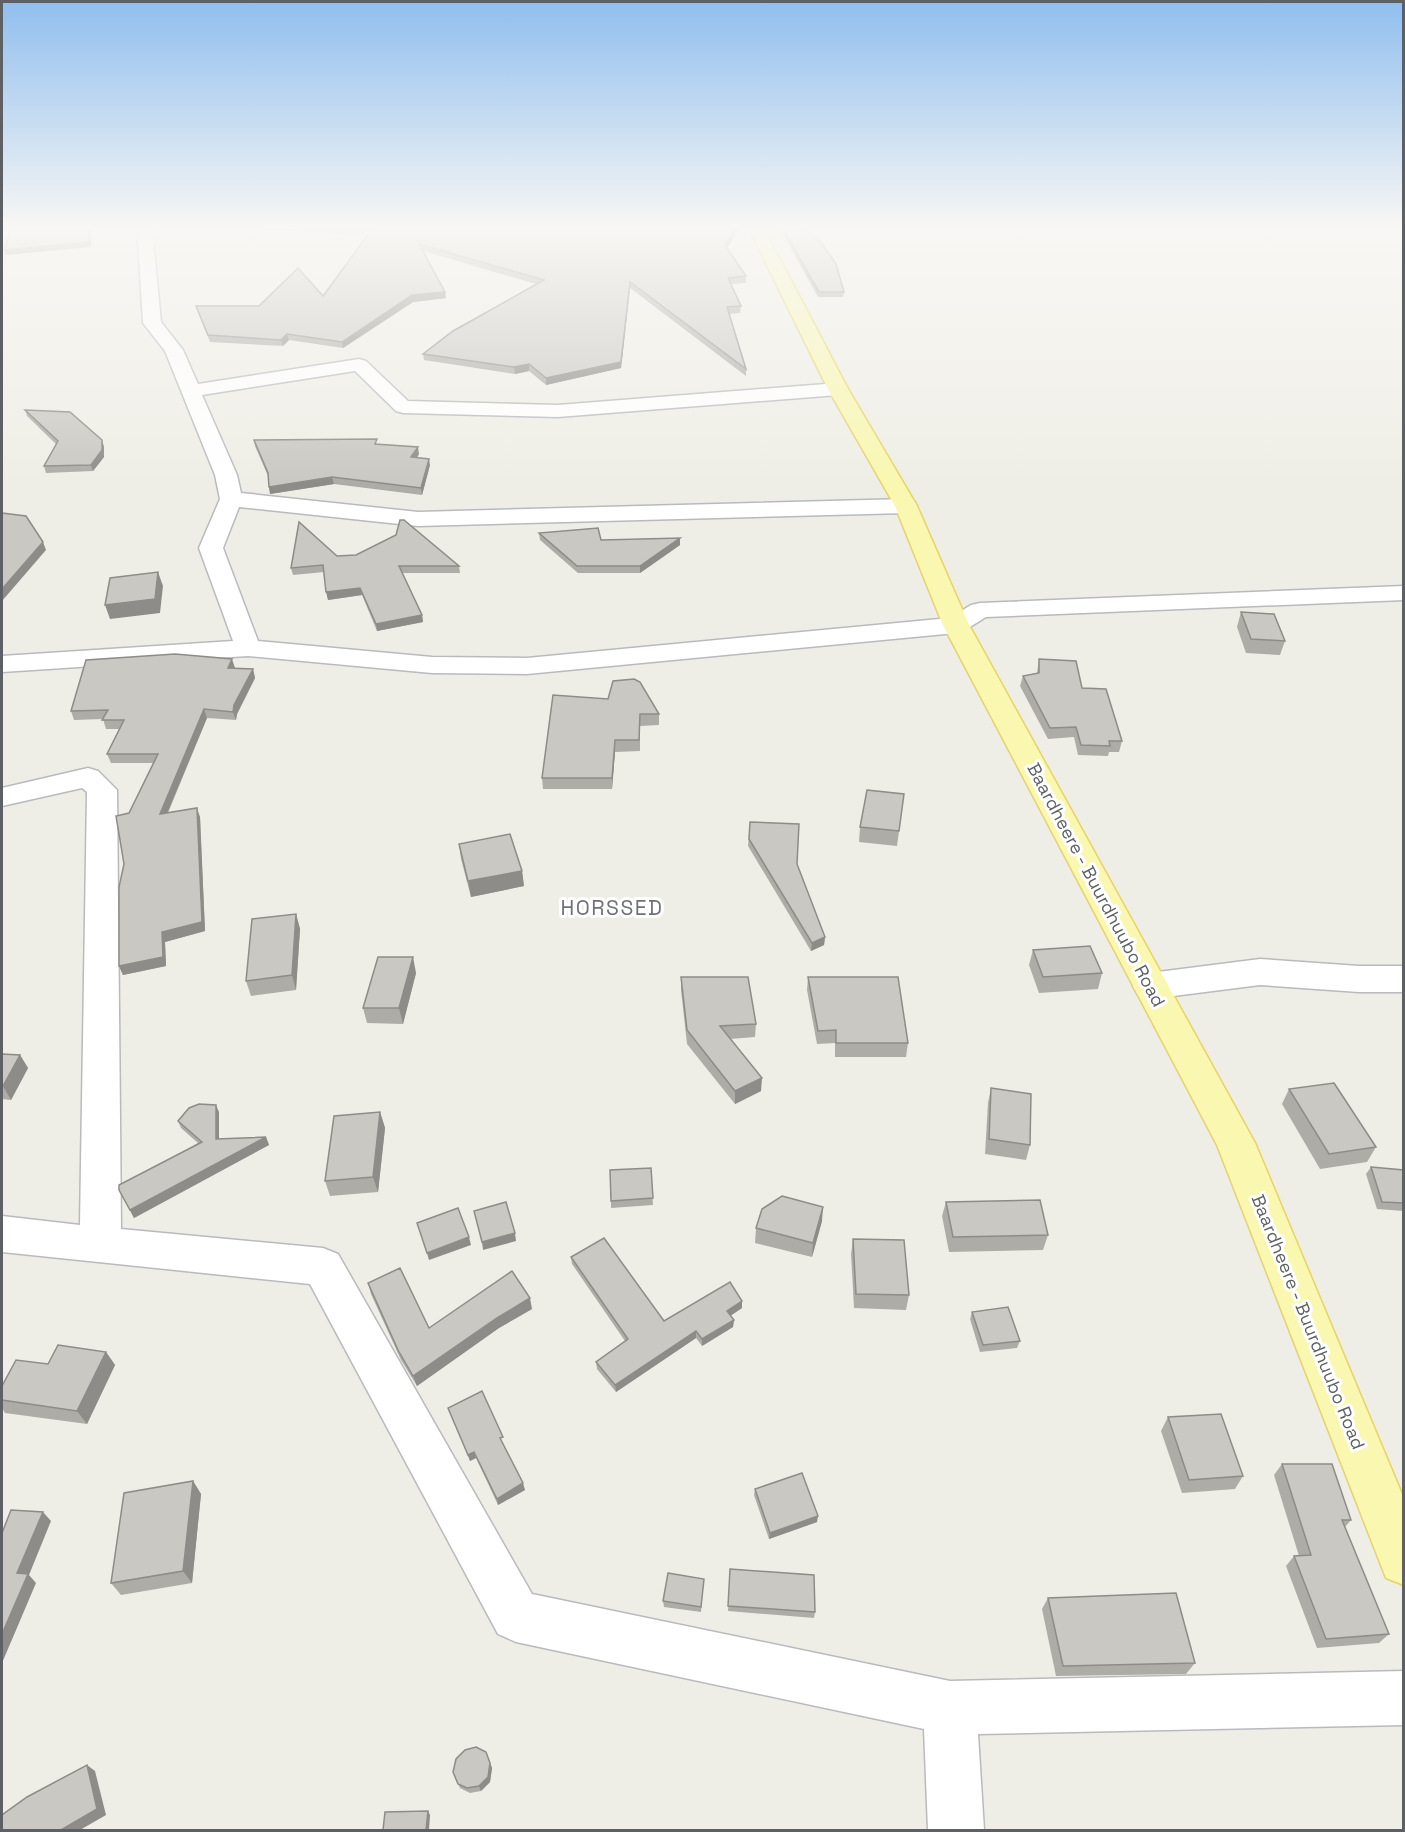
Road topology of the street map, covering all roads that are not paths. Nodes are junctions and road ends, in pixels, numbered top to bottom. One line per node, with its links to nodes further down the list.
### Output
1 (151, 312): 4 (street)
2 (798, 312): 3 (main road, Baardheere - Buurdhuubo Road)
3 (838, 389): 4 (street); 6 (main road, Baardheere - Buurdhuubo Road)
4 (190, 391): 5 (street)
5 (231, 499): 6 (street); 9 (street)
6 (906, 506): 8 (main road, Baardheere - Buurdhuubo Road)
7 (1404, 592): 8 (street)
8 (956, 626): 9 (street); 13 (main road, Baardheere - Buurdhuubo Road)
9 (248, 648): 10 (street)
10 (2, 663)
11 (2, 797): 15 (street)
12 (1404, 979): 13 (street)
13 (1150, 986): 16 (main road, Baardheere - Buurdhuubo Road)
14 (2, 1233): 15 (street)
15 (100, 1245): 18 (street)
16 (1404, 1560)
17 (1404, 1698): 18 (street)
18 (950, 1708): 19 (street)
19 (956, 1830)

